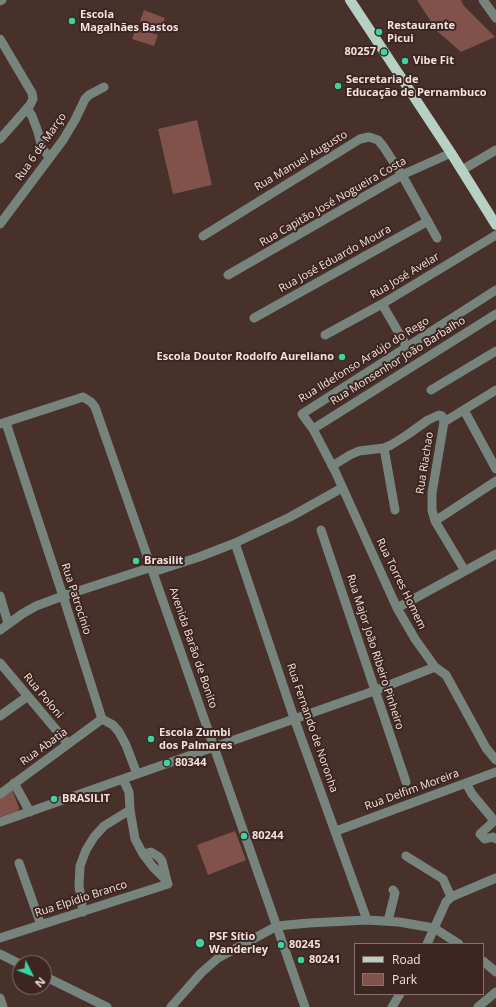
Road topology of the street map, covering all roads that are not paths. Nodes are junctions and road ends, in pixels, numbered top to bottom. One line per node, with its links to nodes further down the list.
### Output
1 (350, 0): 9 (main road)
2 (483, 0): 3 (street)
3 (494, 13)
4 (0, 39): 6 (street)
5 (104, 87): 10 (street, Rua 6 de Março)
6 (29, 105): 7 (street); 10 (street)
7 (0, 139)
8 (496, 150): 11 (street)
9 (451, 153): 11 (main road); 12 (street, Rua Capitão José Nogueira Costa)
10 (49, 157): 14 (street, Rua 6 de Março)
11 (462, 170): 15 (main road)
12 (402, 175): 13 (street, Rua Manuel Augusto); 17 (street, Rua Manuel Augusto); 19 (street, Rua Capitão José Nogueira Costa)
13 (428, 221): 18 (street, Rua Manuel Augusto); 23 (street, Rua José Eduardo Moura)
14 (0, 224)
15 (496, 225)
16 (496, 235): 21 (street, Rua José Avelar)
17 (203, 236)
18 (437, 238)
19 (228, 275)
20 (496, 290): 25 (street, Rua Ildefonso Araújo do Rego)
21 (382, 304): 24 (street, Rua José Avelar); 25 (street)
22 (496, 314): 32 (street, Rua Monsenhor João Barbalho)
23 (254, 318)
24 (325, 335)
25 (407, 346): 32 (street, Rua Ildefonso Araújo do Rego)
26 (496, 351): 27 (street)
27 (431, 390)
28 (496, 390): 29 (street)
29 (464, 410): 30 (street); 35 (street)
30 (444, 422): 33 (street); 39 (street, Rua Riachao)
31 (3, 423): 43 (street, Avenida Barão de Bonito); 46 (street, Rua Patrocínio)
32 (313, 429): 34 (street, Rua Ildefonso Araújo do Rego)
33 (384, 448): 34 (street); 38 (street)
34 (333, 469): 37 (street, Rua Torres Homem)
35 (496, 469)
36 (496, 482): 39 (street)
37 (342, 488): 41 (street); 47 (street, Rua Torres Homem)
38 (395, 510)
39 (435, 521): 44 (street, Rua Riachao)
40 (321, 530): 52 (street, Rua Major João Ribeiro Pinheiro)
41 (235, 543): 43 (street); 55 (street, Rua Fernando de Noronha)
42 (496, 554): 44 (street)
43 (152, 570): 46 (street); 58 (street, Avenida Barão de Bonito)
44 (465, 571): 47 (street)
45 (0, 596): 48 (street)
46 (63, 596): 48 (street); 56 (street, Rua Patrocínio)
47 (397, 608): 51 (street, Rua Torres Homem)
48 (8, 623): 49 (street)
49 (0, 630)
50 (0, 663): 53 (street, Rua Poloni)
51 (435, 667): 52 (street); 59 (street, Rua Torres Homem)
52 (374, 691): 55 (street); 63 (street, Rua Major João Ribeiro Pinheiro)
53 (28, 696): 54 (street); 57 (street, Rua Poloni)
54 (0, 716)
55 (294, 718): 58 (street); 70 (street, Rua Fernando de Noronha)
56 (102, 719): 57 (street, Rua Abatia); 61 (street)
57 (68, 744): 64 (street, Rua Abatia)
58 (214, 747): 61 (street); 81 (street, Avenida Barão de Bonito)
59 (496, 760)
60 (496, 772): 65 (street, Rua Delfim Moreira)
61 (137, 774): 62 (street)
62 (123, 779): 67 (street); 68 (street)
63 (406, 782)
64 (14, 783): 66 (street, Rua Abatia); 68 (street)
65 (466, 783): 70 (street, Rua Delfim Moreira); 71 (street)
66 (0, 794)
67 (130, 810): 77 (street); 77 (street, Rua Elpídio Branco)
68 (30, 812): 69 (street)
69 (0, 822)
70 (336, 831): 78 (street, Rua Fernando de Noronha)
71 (496, 839)
72 (406, 856): 76 (street)
73 (19, 863): 80 (street)
74 (496, 878): 76 (street)
75 (393, 890): 79 (street)
76 (451, 897): 82 (street)
77 (83, 912): 80 (street, Rua Elpídio Branco)
78 (367, 920): 79 (street); 81 (street)
79 (388, 921): 82 (street)
80 (41, 925): 83 (street, Rua Elpídio Branco)
81 (277, 926): 96 (street); 97 (street, Avenida Barão de Bonito)
82 (434, 928): 84 (street); 85 (street)
83 (0, 938)
84 (427, 943)
85 (457, 943)
86 (0, 954): 87 (street)
87 (12, 960)
88 (484, 962): 89 (street)
89 (496, 972)
90 (52, 980): 95 (street)
91 (496, 992): 99 (street)
92 (399, 995): 98 (street)
93 (0, 998): 94 (street)
94 (3, 1007)
95 (103, 1007)
96 (171, 1007)
97 (305, 1007)
98 (392, 1007)
99 (478, 1007)

